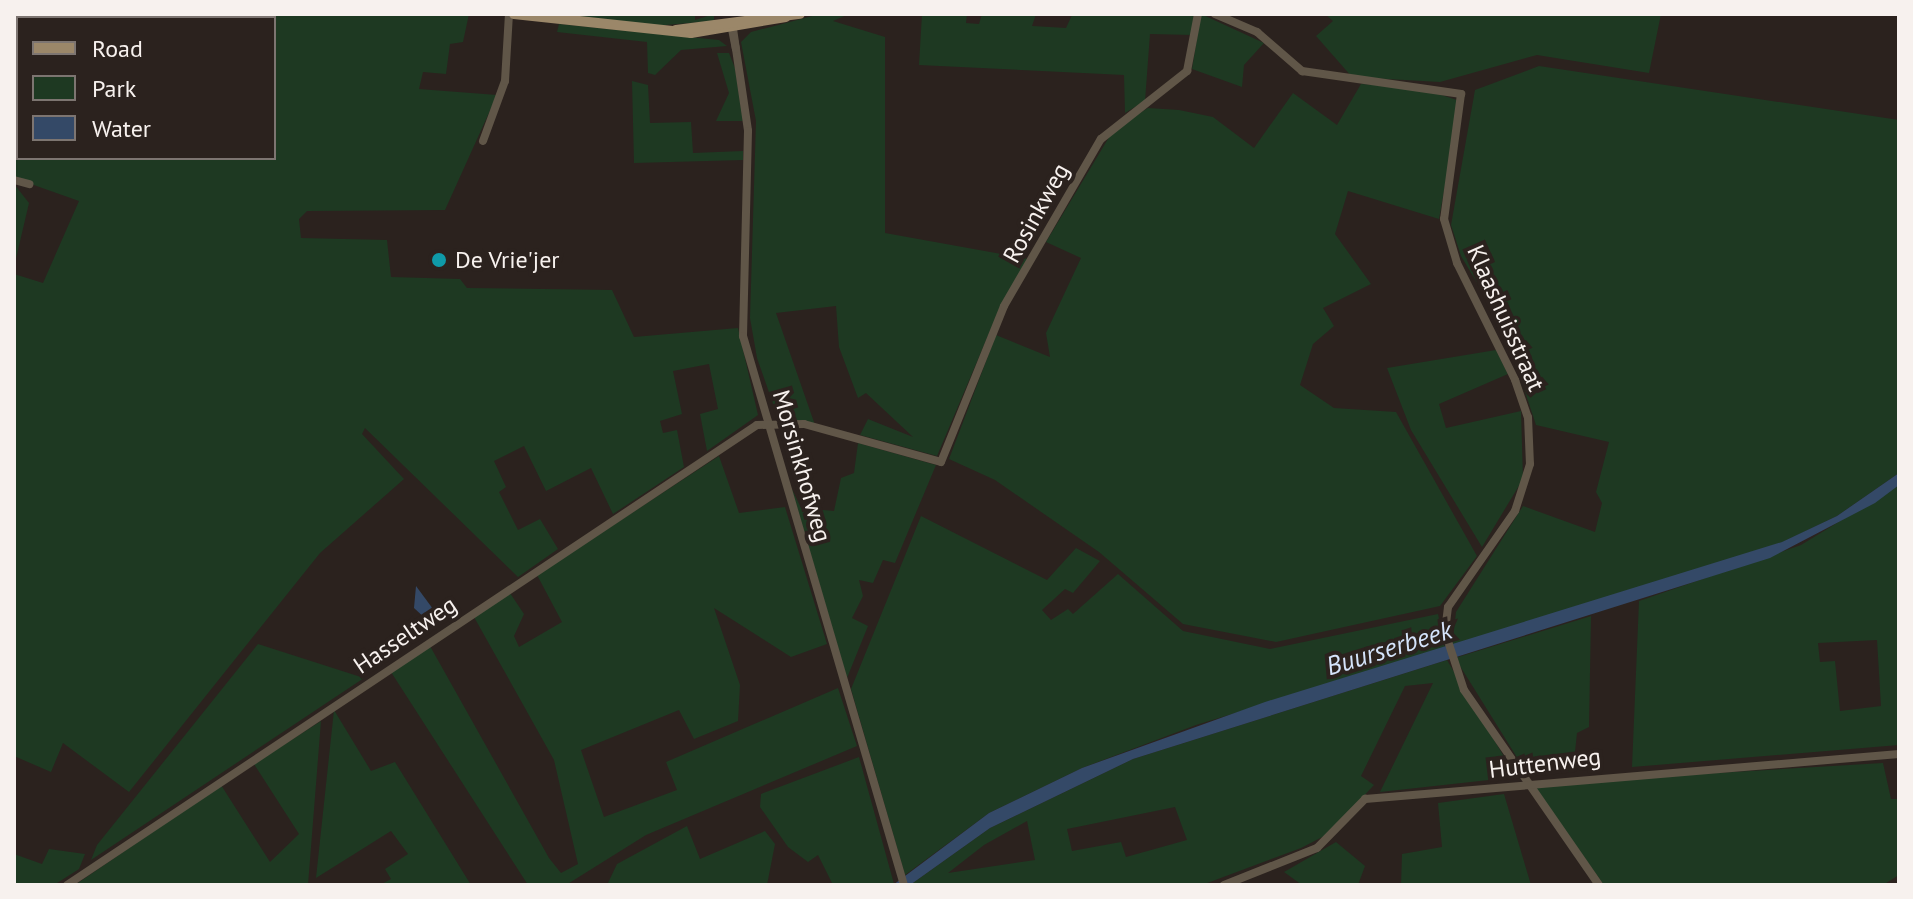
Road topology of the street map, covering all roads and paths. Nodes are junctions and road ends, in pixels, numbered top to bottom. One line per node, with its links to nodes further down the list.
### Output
1 (512, 14): 6 (main road); 8 (street)
2 (539, 14): 6 (main road)
3 (800, 14): 7 (main road)
4 (1198, 14): 11 (street, Rosinkweg)
5 (1215, 14): 13 (street, Klaashuisstraat)
6 (554, 20): 7 (main road)
7 (732, 28): 11 (street, Morsinkhofweg)
8 (483, 141)
9 (14, 180): 10 (street)
10 (29, 184)
11 (768, 422): 14 (street, Hasseltweg); 15 (street, Morsinkhofweg)
12 (1899, 754): 13 (street, Huttenweg)
13 (1527, 782): 16 (street, Huttenweg); 17 (street, Klaashuisstraat)
14 (67, 885)
15 (904, 885)
16 (1224, 885)
17 (1599, 885)

